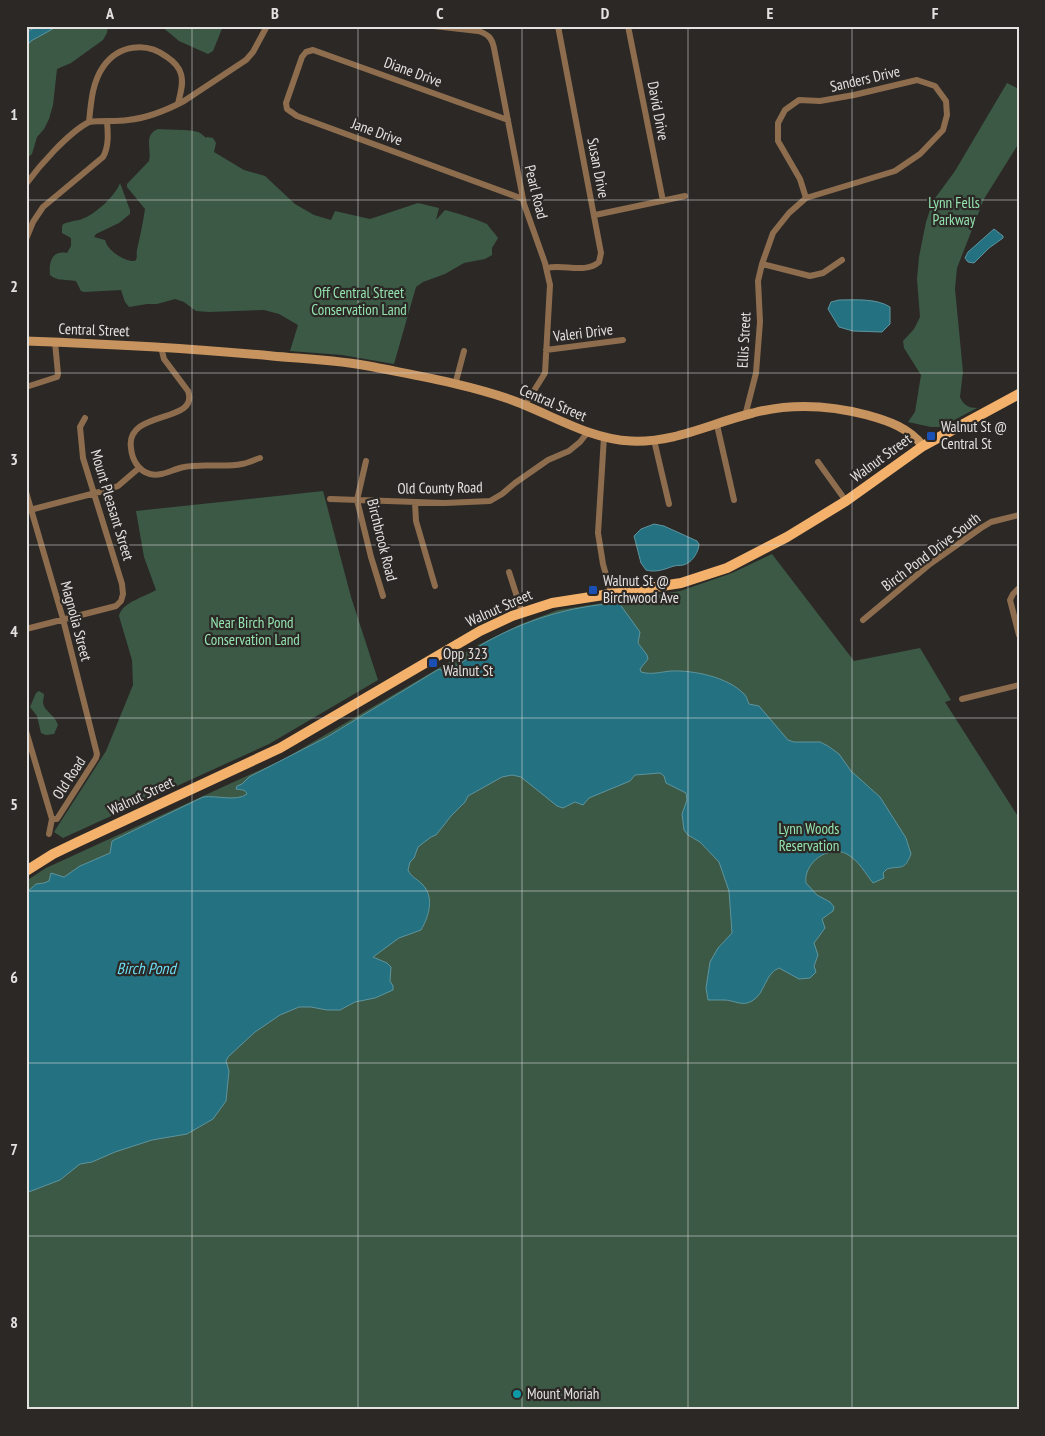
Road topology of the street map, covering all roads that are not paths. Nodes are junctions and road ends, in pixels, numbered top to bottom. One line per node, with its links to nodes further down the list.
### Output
1 (267, 26): 6 (street)
2 (434, 26): 7 (street, Pearl Road)
3 (558, 26): 15 (street, Susan Drive)
4 (628, 26): 14 (street, David Drive)
5 (310, 50): 7 (street, Diane Drive); 13 (street, Jane Drive)
6 (178, 104): 8 (street); 9 (street)
7 (508, 120): 13 (street, Pearl Road)
8 (107, 121): 9 (street); 16 (street)
9 (89, 122): 10 (street)
10 (26, 184)
11 (685, 196): 14 (street)
12 (806, 198): 12 (street, Sanders Drive); 18 (street, Sanders Drive)
13 (523, 199): 19 (street, Pearl Road)
14 (663, 201): 15 (street)
15 (594, 215): 19 (street, Susan Drive)
16 (26, 239)
17 (842, 260): 18 (street)
18 (762, 264): 30 (street, Ellis Street)
19 (547, 268): 24 (street, Pearl Road)
20 (623, 340): 24 (street, Valeri Drive)
21 (26, 341): 22 (street, Central Street)
22 (55, 342): 23 (street, Central Street); 27 (street)
23 (161, 347): 26 (street, Central Street); 40 (street)
24 (546, 350): 29 (street, Pearl Road)
25 (464, 351): 26 (street)
26 (455, 385): 29 (street, Central Street)
27 (26, 387)
28 (1019, 394): 36 (main road, Walnut Street)
29 (525, 405): 33 (street, Central Street)
30 (744, 416): 32 (street, Central Street); 36 (street, Central Street)
31 (85, 418): 42 (street, Mount Pleasant Street)
32 (717, 424): 35 (street, Central Street); 45 (street)
33 (588, 432): 34 (street, Central Street); 46 (street, Old County Road)
34 (604, 437): 35 (street, Central Street); 54 (street)
35 (654, 440): 48 (street)
36 (923, 446): 47 (main road, Walnut Street)
37 (260, 458): 40 (street)
38 (366, 461): 44 (street, Birchbrook Road)
39 (818, 462): 47 (street)
40 (139, 468): 42 (street)
41 (26, 492): 49 (street, Magnolia Street)
42 (93, 492): 49 (street); 57 (street, Mount Pleasant Street)
43 (330, 499): 44 (street, Old County Road)
44 (357, 500): 46 (street, Old County Road); 55 (street, Birchbrook Road)
45 (734, 500)
46 (415, 502): 52 (street)
47 (846, 502): 54 (main road, Walnut Street)
48 (669, 504)
49 (28, 510): 57 (street, Magnolia Street)
50 (1019, 515): 58 (street, Birch Pond Drive South)
51 (509, 572): 56 (street)
52 (435, 586)
53 (1019, 588): 60 (street)
54 (611, 593): 56 (main road, Walnut Street)
55 (383, 596)
56 (522, 612): 67 (main road, Walnut Street)
57 (63, 619): 59 (street); 64 (street, Magnolia Street)
58 (863, 620)
59 (26, 629)
60 (1019, 635)
61 (1019, 685): 62 (street)
62 (962, 699)
63 (26, 731): 65 (street)
64 (96, 758): 65 (street, Old Road)
65 (52, 820): 66 (street, Old Road)
66 (50, 834)
67 (27, 869)

